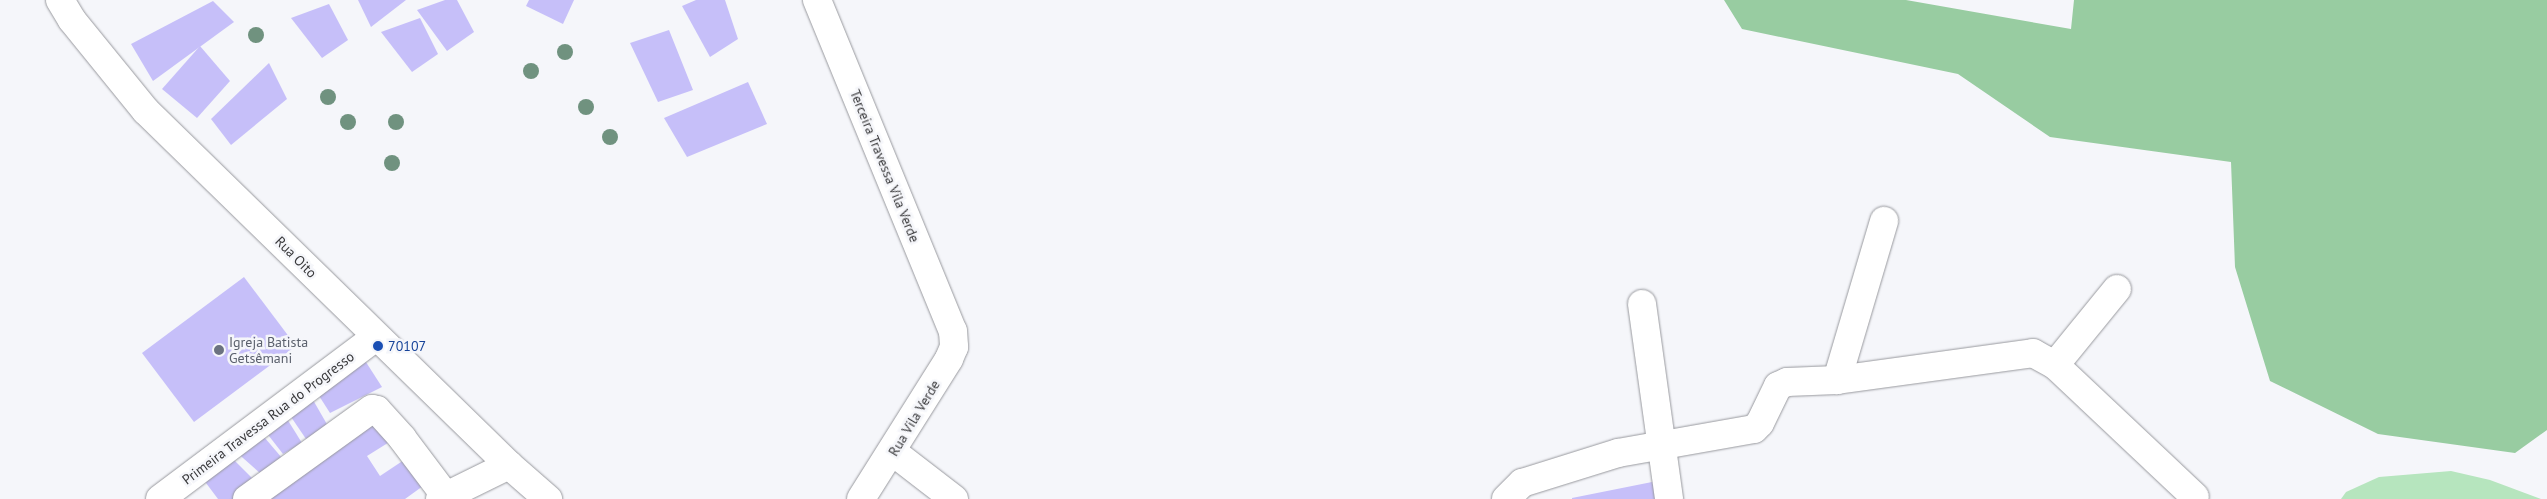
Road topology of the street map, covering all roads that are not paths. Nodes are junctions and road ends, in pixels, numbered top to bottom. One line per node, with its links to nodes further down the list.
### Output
1 (60, 0): 7 (street, Rua Oito)
2 (816, 0): 6 (street, Terceira Travessa Vila Verde)
3 (1884, 221): 9 (street)
4 (2117, 289): 8 (street)
5 (1642, 304): 10 (street)
6 (953, 331): 11 (street, Rua Vila Verde)
7 (376, 336): 12 (street, Rua Oito); 15 (street, Primeira Travessa Rua do Progresso)
8 (2054, 365): 9 (street); 14 (street)
9 (1837, 380): 10 (street)
10 (1662, 444): 20 (street); 21 (street)
11 (893, 452): 18 (street, Rua Vila Verde); 19 (street)
12 (508, 465): 13 (street); 17 (street, Rua Oito)
13 (442, 497): 16 (street)
14 (2195, 497)
15 (160, 499)
16 (246, 499)
17 (548, 499)
18 (861, 499)
19 (954, 499)
20 (1506, 499)
21 (1669, 499)

